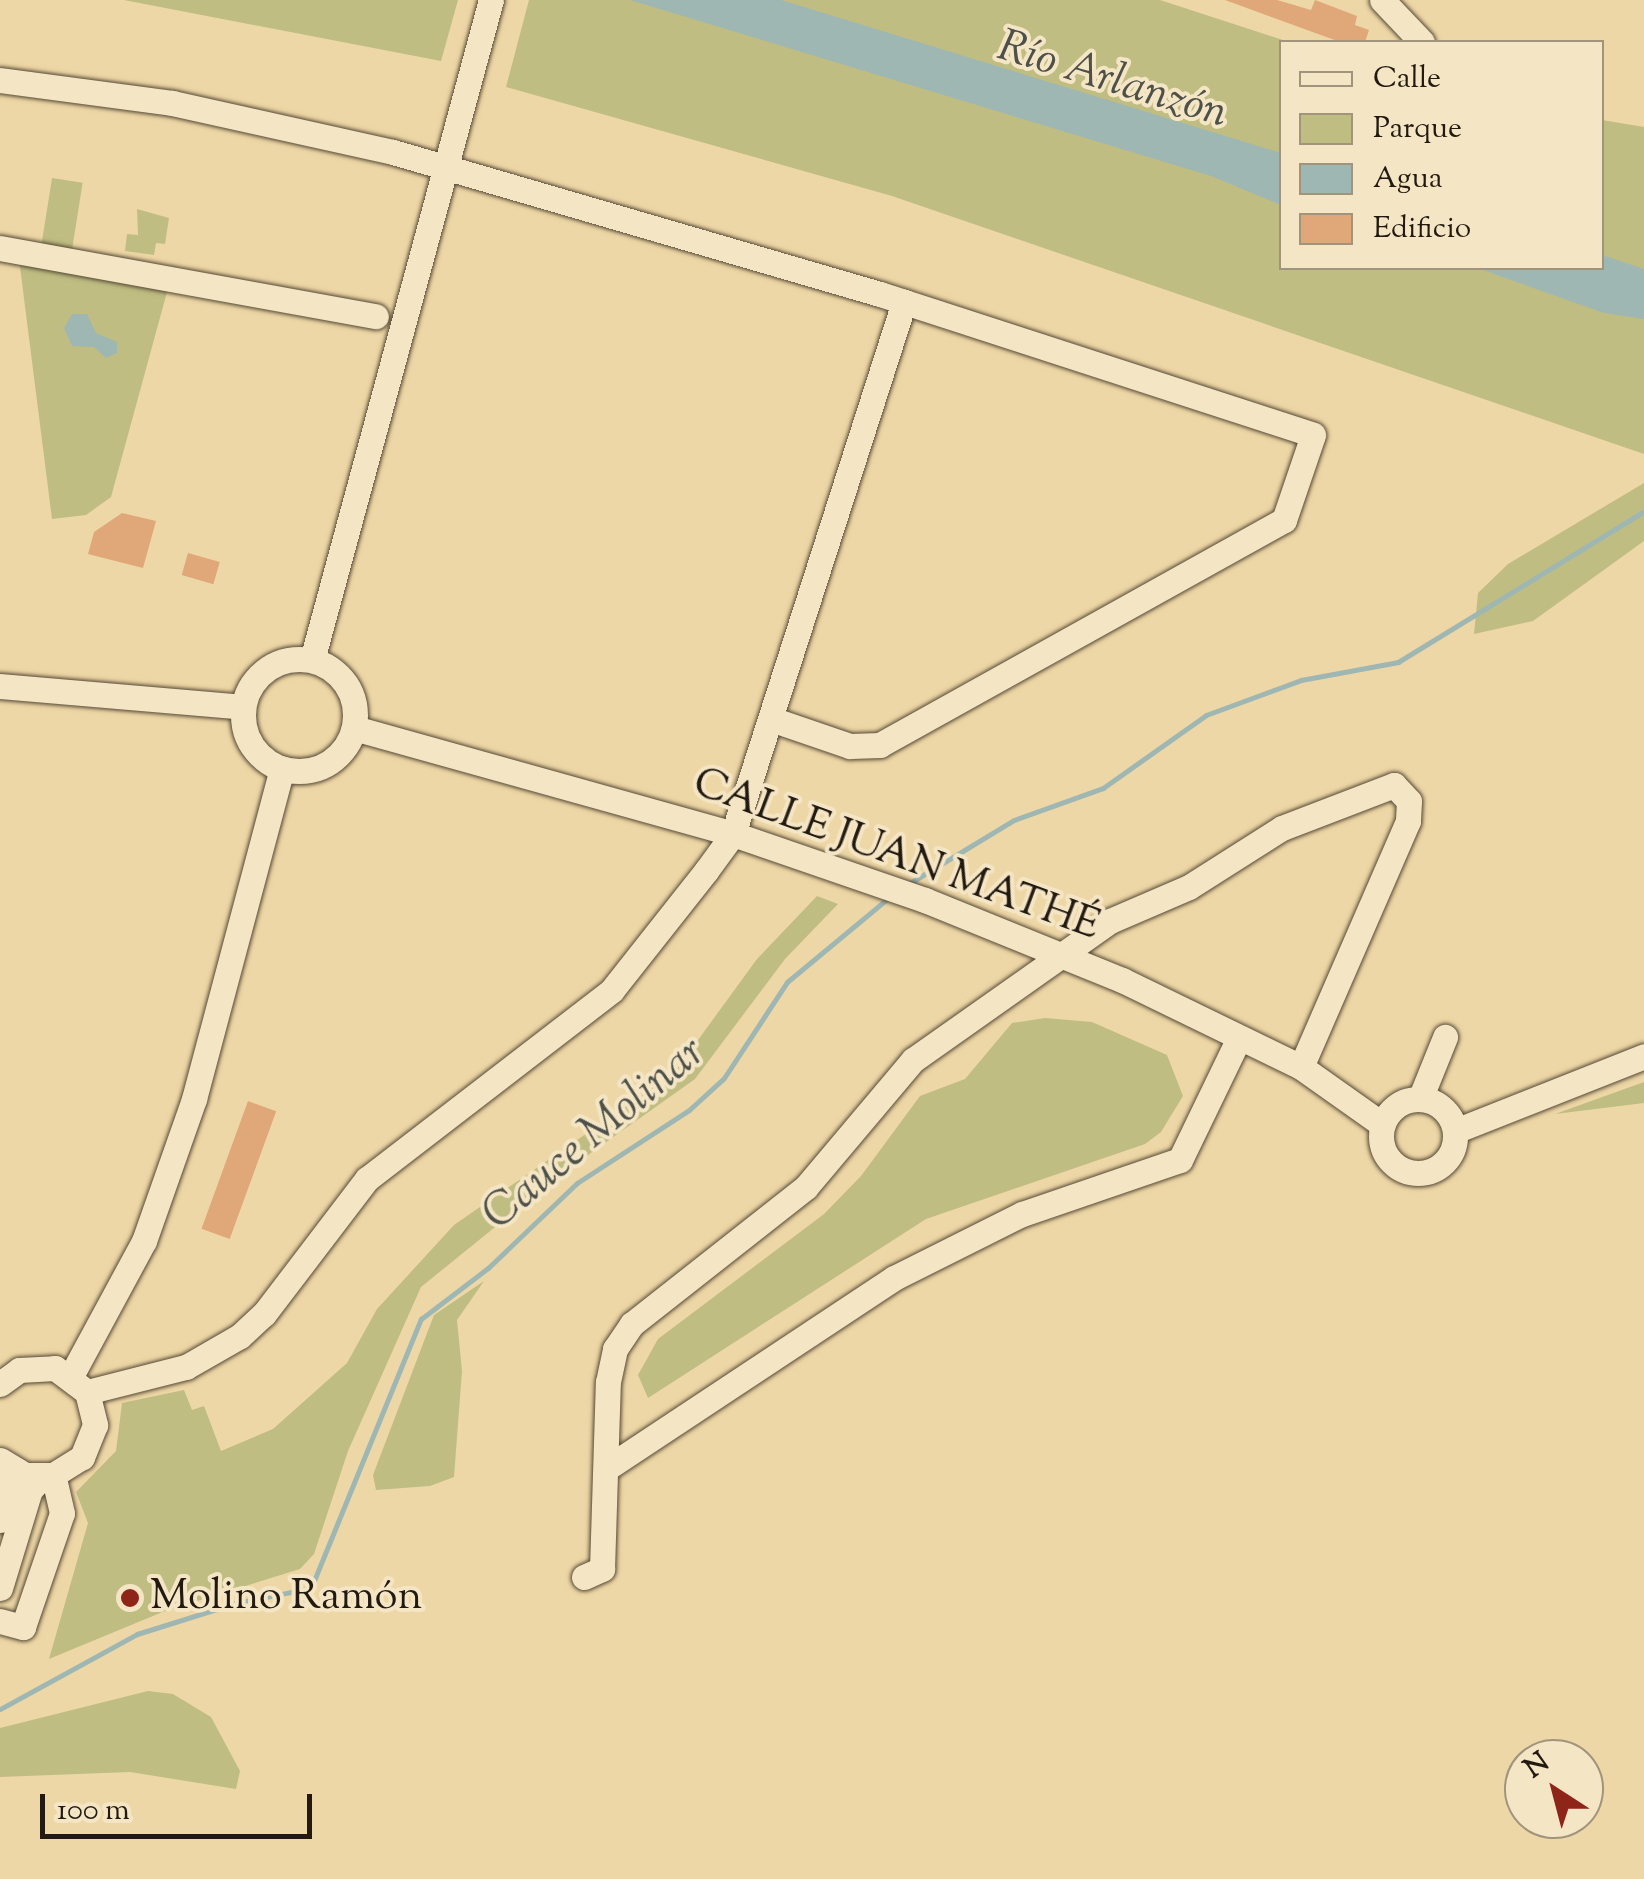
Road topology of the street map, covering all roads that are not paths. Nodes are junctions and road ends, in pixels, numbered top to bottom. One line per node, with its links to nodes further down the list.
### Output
1 (1382, 0): 3 (street)
2 (491, 1): 5 (street)
3 (1420, 40)
4 (0, 80): 5 (street)
5 (446, 168): 7 (street); 9 (street)
6 (0, 248): 8 (street)
7 (904, 302): 12 (street); 12 (street)
8 (376, 316)
9 (312, 660): 11 (street); 13 (street)
10 (0, 686): 11 (street)
11 (244, 707): 14 (street)
12 (771, 719): 15 (street)
13 (354, 728): 14 (street); 15 (street, CALLE JUAN MATHÉ)
14 (282, 768): 25 (street)
15 (733, 834): 16 (street, CALLE JUAN MATHÉ); 25 (street)
16 (1062, 955): 18 (street, CALLE JUAN MATHÉ); 20 (street); 27 (street)
17 (1445, 1037): 21 (street)
18 (1240, 1038): 20 (street, CALLE JUAN MATHÉ); 27 (street)
19 (1644, 1056): 23 (street)
20 (1300, 1067): 22 (street, CALLE JUAN MATHÉ)
21 (1420, 1099): 22 (street); 23 (street)
22 (1383, 1125): 23 (street)
23 (1455, 1131)
24 (0, 1384): 25 (street)
25 (79, 1384): 28 (street)
26 (5, 1464): 28 (street); 29 (street)
27 (607, 1468): 30 (street)
28 (47, 1476): 31 (street); 32 (street)
29 (0, 1520)
30 (584, 1577)
31 (0, 1588)
32 (0, 1621)

